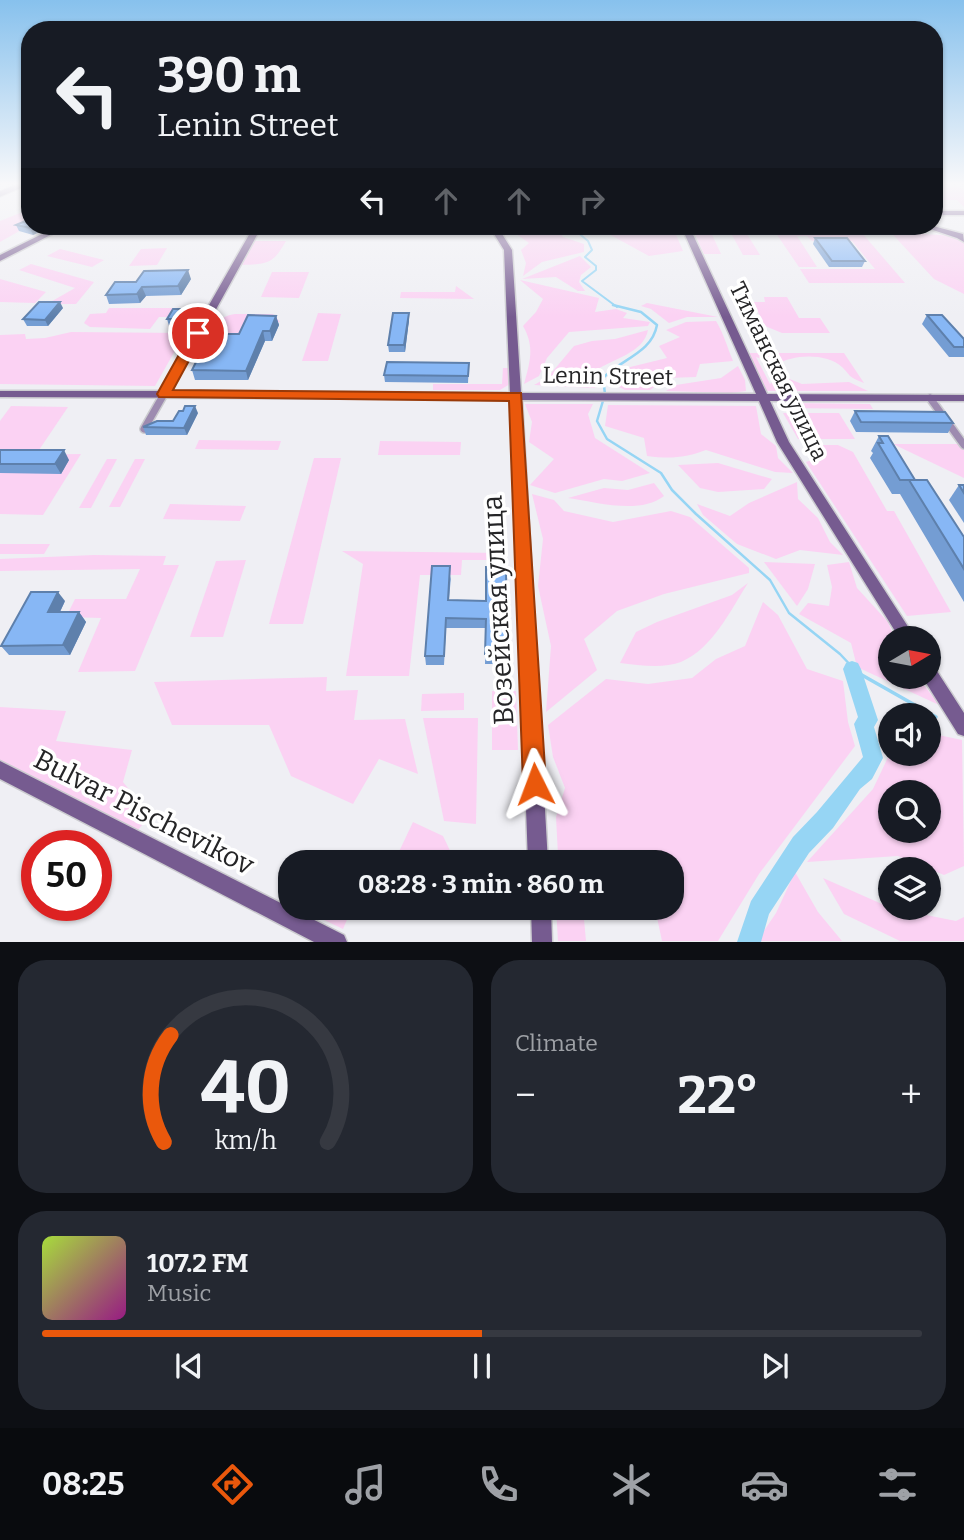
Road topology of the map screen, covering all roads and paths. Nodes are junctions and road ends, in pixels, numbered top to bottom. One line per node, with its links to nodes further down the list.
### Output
1 (943, 231): 6 (main road)
2 (46, 235): 7 (main road)
3 (253, 235): 9 (main road)
4 (499, 235): 10 (main road, Возейская улица)
5 (689, 235): 11 (main road, Тиманская улица)
6 (964, 240)
7 (0, 258)
8 (0, 394): 9 (main road, Lenin Street)
9 (164, 394): 10 (main road, Lenin Street); 14 (street)
10 (523, 396): 11 (main road, Lenin Street); 20 (main road, Возейская улица)
11 (763, 398): 12 (main road, Lenin Street); 16 (main road, Тиманская улица)
12 (930, 398): 13 (main road, Lenin Street); 15 (street)
13 (964, 398)
14 (144, 429)
15 (964, 445)
16 (900, 626)
17 (940, 690): 18 (street)
18 (964, 728)
19 (0, 770): 22 (main road, Bulvar Pischevikov)
20 (538, 850)
21 (541, 920): 23 (main road)
22 (337, 942)
23 (542, 942)

